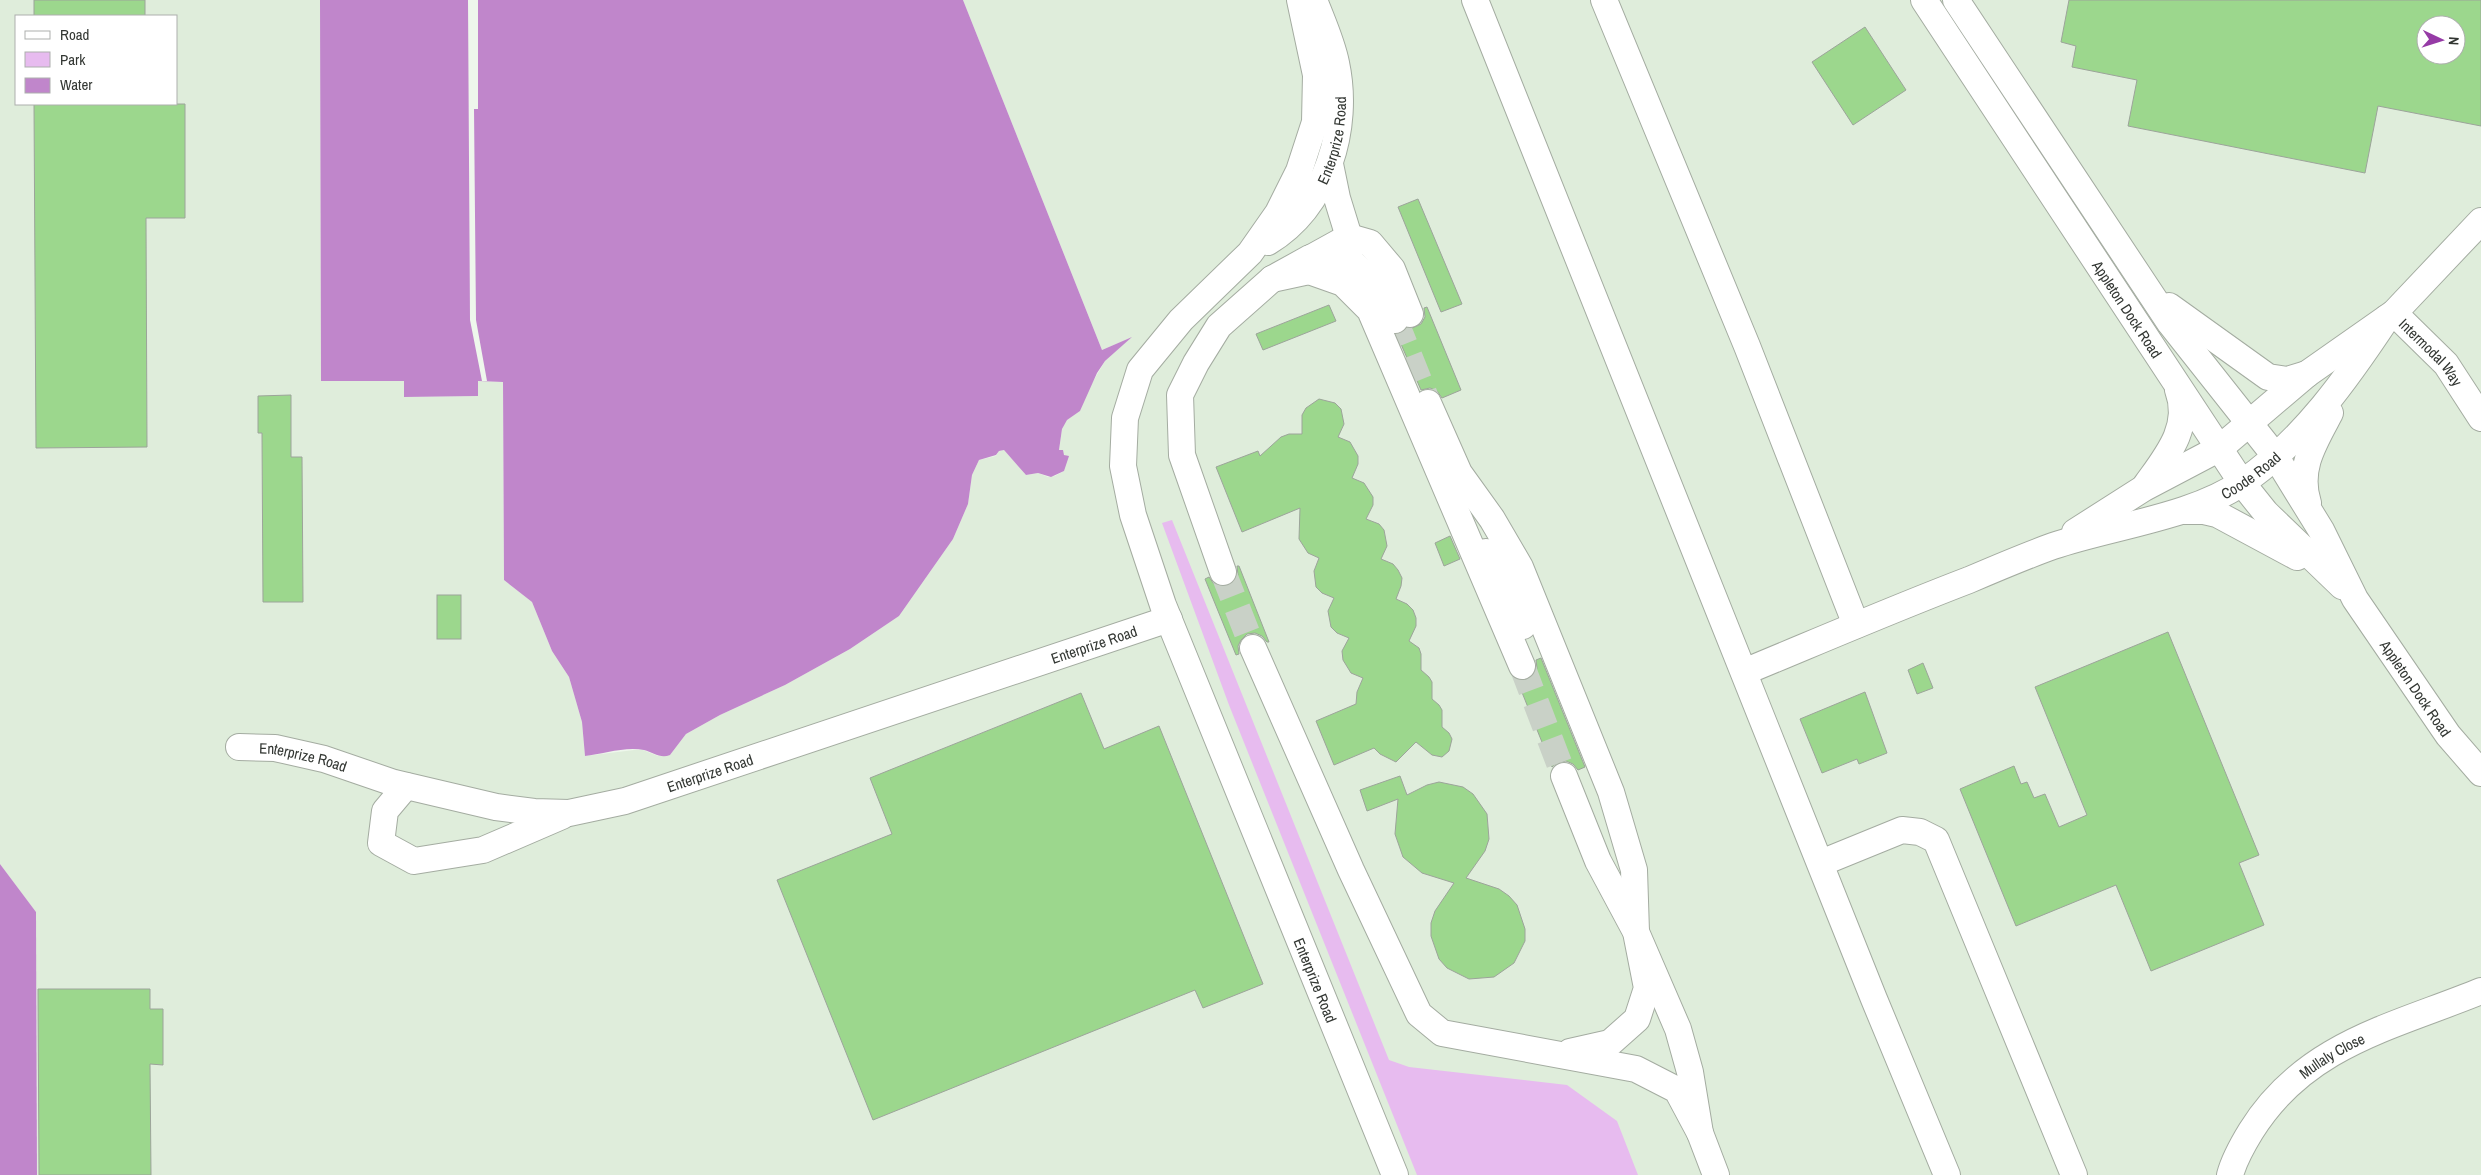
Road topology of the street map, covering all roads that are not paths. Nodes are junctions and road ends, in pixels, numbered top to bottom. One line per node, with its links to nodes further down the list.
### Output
1 (1300, 0): 10 (street, Enterprize Road)
2 (1313, 0): 7 (street, Enterprize Road)
3 (1475, 0): 34 (street)
4 (1604, 0): 31 (street)
5 (1924, 0): 17 (street, Appleton Dock Road)
6 (1956, 0): 13 (street, Appleton Dock Road)
7 (1330, 164): 9 (street); 10 (street, Enterprize Road)
8 (2481, 221): 14 (street, Coode Road)
9 (1349, 238): 11 (street); 11 (street)
10 (1250, 253): 30 (street, Enterprize Road)
11 (1310, 258): 12 (street)
12 (1272, 279): 28 (street); 33 (street)
13 (2144, 284): 16 (street); 20 (street, Appleton Dock Road)
14 (2391, 315): 15 (street, Coode Road); 16 (street, Coode Road); 19 (street, Intermodal Way)
15 (2364, 354): 22 (street, Coode Road); 26 (street)
16 (2307, 374): 20 (street, Coode Road)
17 (2176, 384): 21 (street, Appleton Dock Road); 24 (street)
18 (1436, 400): 41 (street)
19 (2481, 418)
20 (2250, 423): 21 (street, Coode Road); 22 (street, Appleton Dock Road)
21 (2220, 448): 23 (street, Appleton Dock Road); 24 (street, Coode Road)
22 (2276, 457): 23 (street, Coode Road); 26 (street, Appleton Dock Road)
23 (2242, 483): 25 (street, Coode Road); 29 (street, Appleton Dock Road)
24 (2144, 488): 27 (street, Coode Road)
25 (2176, 511): 27 (street, Coode Road); 29 (street)
26 (2311, 513): 29 (street, Appleton Dock Road)
27 (2054, 546): 31 (street, Coode Road)
28 (1223, 572)
29 (2351, 596): 37 (street, Appleton Dock Road)
30 (1169, 619): 39 (street, Enterprize Road); 45 (street, Enterprize Road)
31 (1856, 625): 34 (street, Coode Road)
32 (1253, 648): 43 (street)
33 (1529, 663)
34 (1744, 672): 40 (street)
35 (239, 747): 38 (street, Enterprize Road)
36 (1571, 773): 41 (street)
37 (2481, 773)
38 (406, 786): 39 (street, Enterprize Road); 39 (street)
39 (569, 812)
40 (1821, 863): 47 (street); 48 (street)
41 (1636, 932): 43 (street); 44 (street)
42 (2481, 991): 49 (street, Mullaly Close)
43 (1562, 1054): 44 (street)
44 (1700, 1133): 46 (street)
45 (1395, 1175)
46 (1716, 1175)
47 (1947, 1175)
48 (2074, 1175)
49 (2230, 1175)

